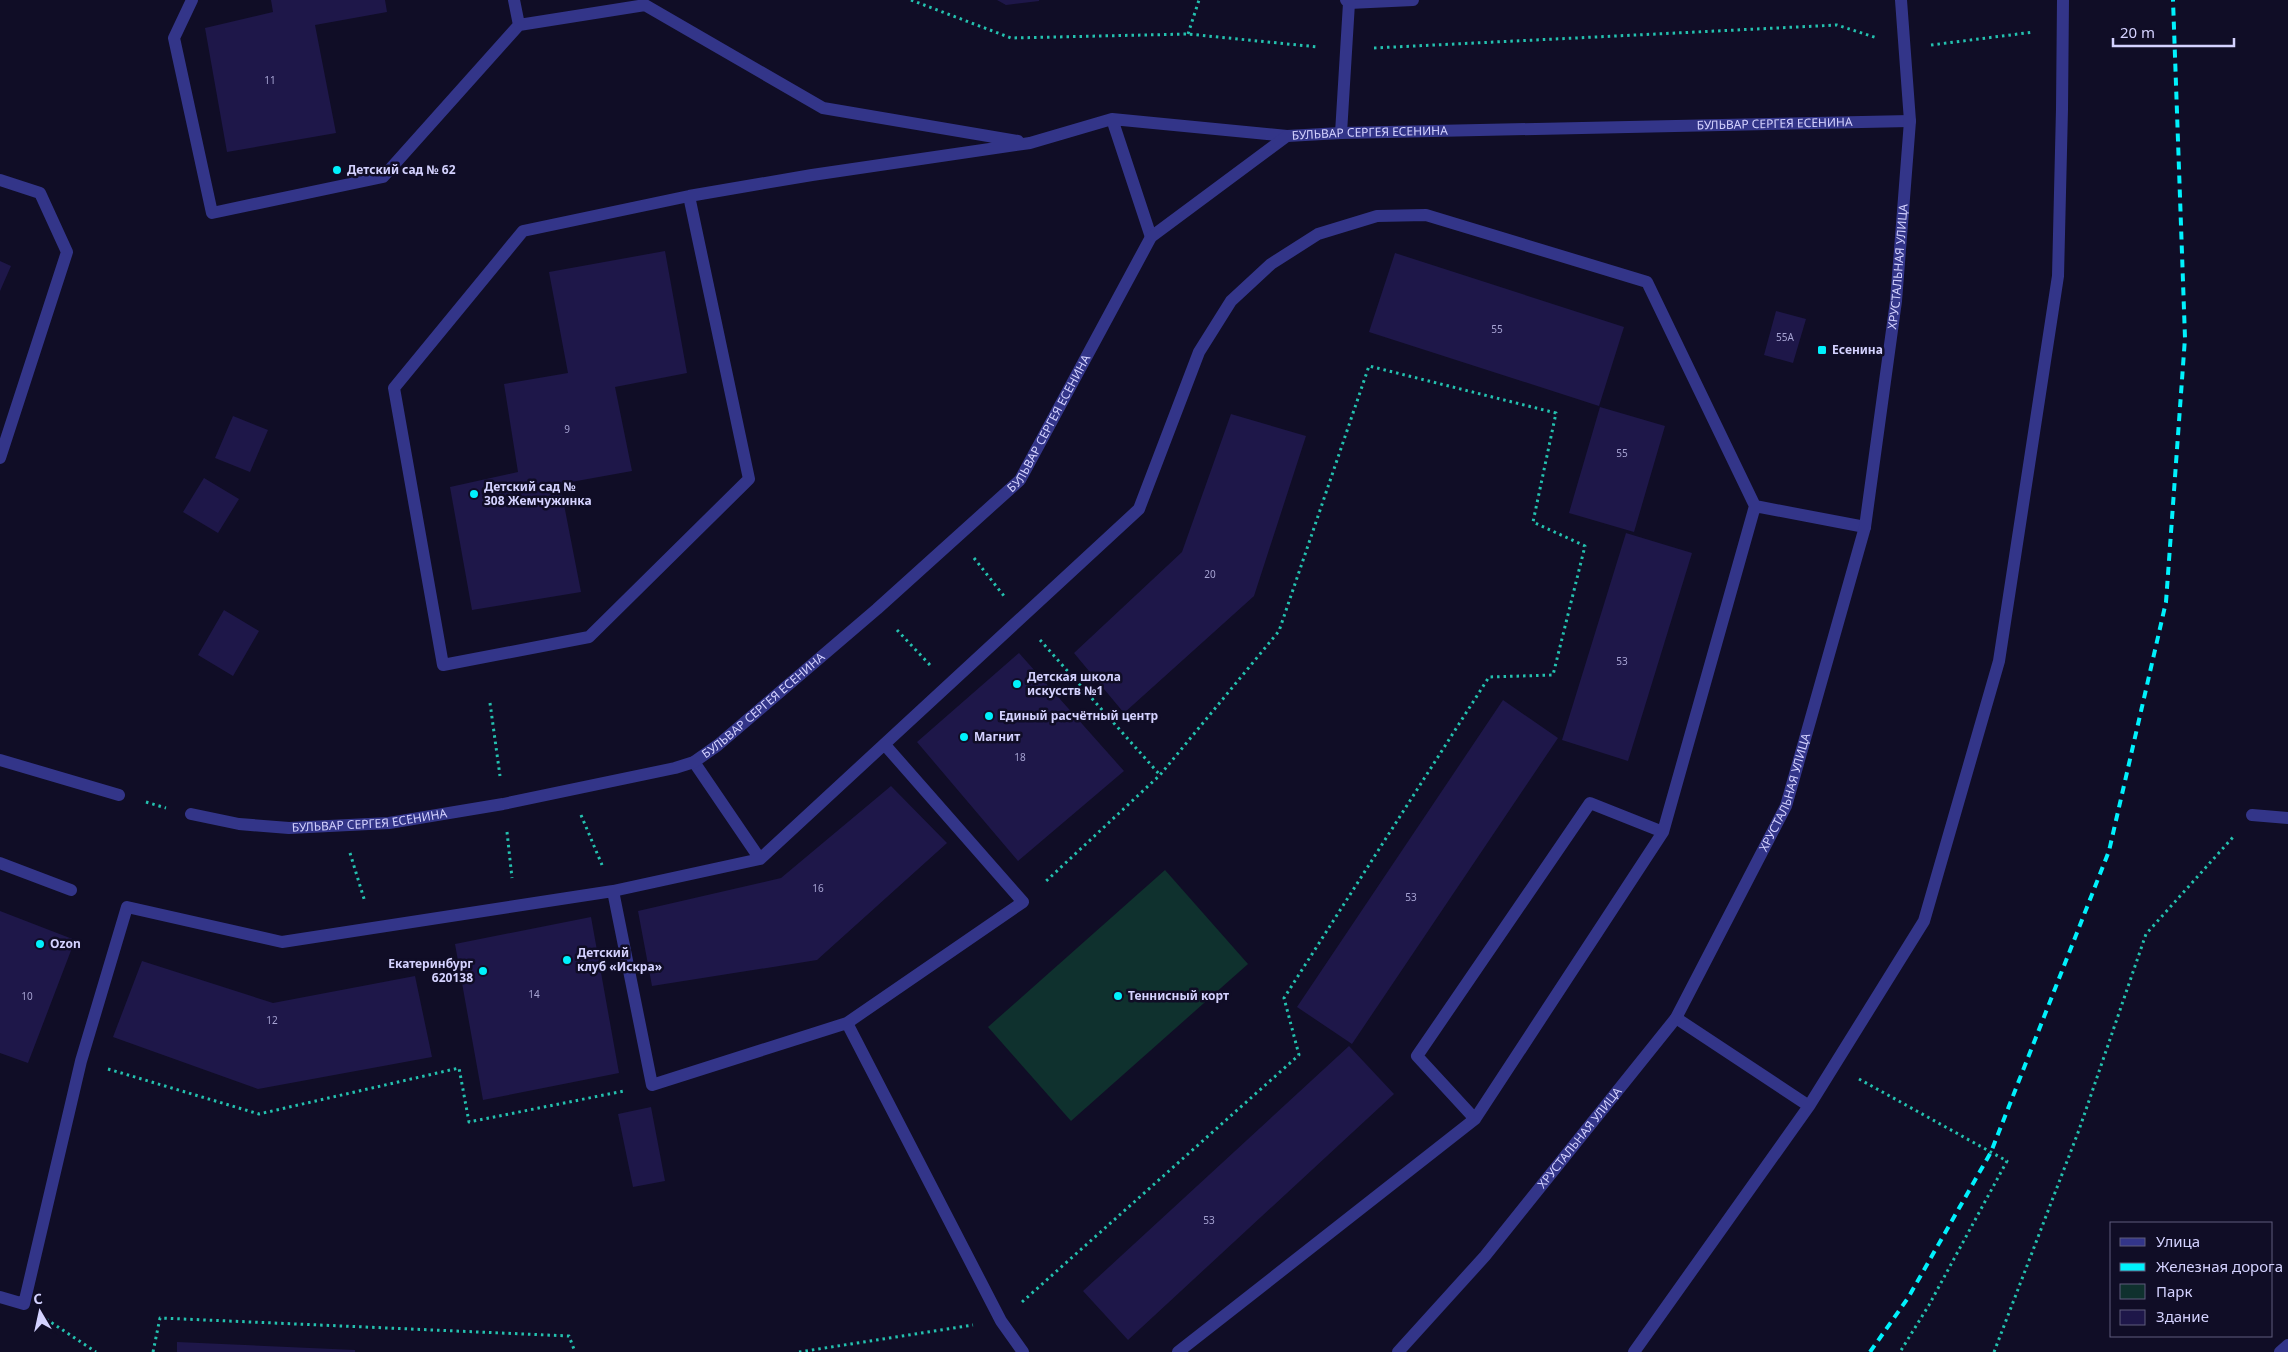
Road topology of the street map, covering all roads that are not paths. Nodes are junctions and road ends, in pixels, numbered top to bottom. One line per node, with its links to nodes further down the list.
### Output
1 (192, 0): 7 (street)
2 (514, 0): 7 (street)
3 (1413, 0): 6 (street)
4 (1901, 0): 9 (street, ХРУСТАЛЬНАЯ УЛИЦА)
5 (2063, 0): 33 (street)
6 (1348, 2): 10 (street)
7 (519, 24): 12 (street)
8 (1112, 119): 11 (street); 12 (street); 15 (street)
9 (1910, 121): 10 (street, БУЛЬВАР СЕРГЕЯ ЕСЕНИНА); 18 (street, ХРУСТАЛЬНАЯ УЛИЦА)
10 (1341, 133): 11 (street, БУЛЬВАР СЕРГЕЯ ЕСЕНИНА)
11 (1287, 136): 15 (street, БУЛЬВАР СЕРГЕЯ ЕСЕНИНА)
12 (1030, 144): 14 (street)
13 (0, 180): 16 (street)
14 (689, 196): 14 (street)
15 (1152, 237): 21 (street, БУЛЬВАР СЕРГЕЯ ЕСЕНИНА)
16 (0, 458)
17 (1755, 506): 18 (street); 19 (street); 26 (street)
18 (1866, 527): 31 (street, ХРУСТАЛЬНАЯ УЛИЦА)
19 (886, 745): 27 (street); 32 (street)
20 (0, 760): 22 (street)
21 (694, 762): 23 (street, БУЛЬВАР СЕРГЕЯ ЕСЕНИНА); 27 (street)
22 (119, 795)
23 (191, 814)
24 (2252, 814): 25 (street)
25 (2288, 818)
26 (1663, 832): 34 (street); 34 (street)
27 (760, 859): 30 (street)
28 (0, 863): 29 (street)
29 (72, 890)
30 (613, 891): 32 (street); 35 (street)
31 (1676, 1018): 33 (street); 39 (street, ХРУСТАЛЬНАЯ УЛИЦА)
32 (847, 1023): 37 (street)
33 (1809, 1106): 40 (street)
34 (1475, 1119): 38 (street)
35 (0, 1297)
36 (2288, 1345): 41 (street)
37 (1022, 1352)
38 (1178, 1352)
39 (1398, 1352)
40 (1634, 1352)
41 (2280, 1352)

